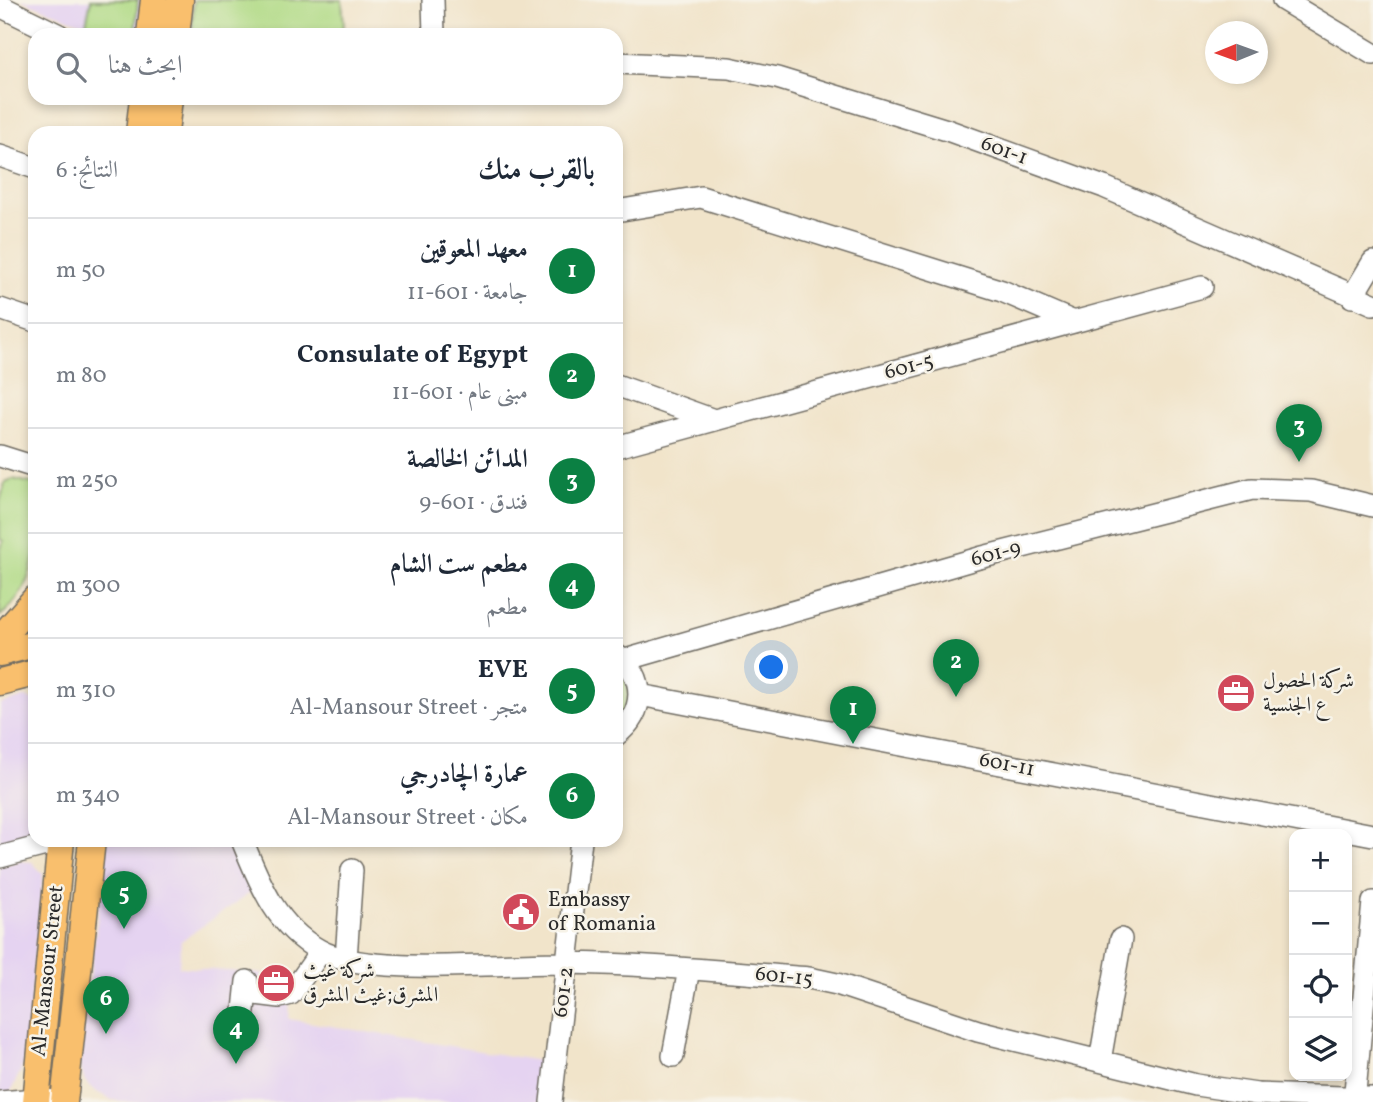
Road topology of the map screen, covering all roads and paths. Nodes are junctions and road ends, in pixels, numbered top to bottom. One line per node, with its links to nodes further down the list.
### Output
1 (154, 0): 8 (main road)
2 (180, 0): 9 (main road)
3 (433, 0): 10 (street)
4 (1283, 0): 6 (street)
5 (0, 6): 7 (street)
6 (1314, 8): 11 (street)
7 (45, 28)
8 (151, 28)
9 (177, 28)
10 (434, 28)
11 (1373, 54)
12 (623, 64): 22 (street, 601-1)
13 (142, 105): 15 (main road)
14 (168, 105): 16 (main road)
15 (140, 126)
16 (167, 126)
17 (0, 156): 18 (street)
18 (28, 166)
19 (623, 210): 26 (street)
20 (1373, 262): 22 (street)
21 (1202, 287): 26 (street, 601-5)
22 (1352, 297): 23 (street, 601-1)
23 (1373, 304)
24 (0, 309): 25 (street)
25 (28, 319)
26 (1074, 322): 28 (street, 601-5)
27 (623, 388): 28 (street)
28 (714, 420): 29 (street, 601-5)
29 (623, 445)
30 (1, 460): 31 (street)
31 (28, 466)
32 (1373, 506): 37 (street, 601-9)
33 (28, 607): 34 (main road)
34 (0, 639)
35 (28, 646): 36 (main road)
36 (0, 653)
37 (623, 657)
38 (623, 662): 42 (street)
39 (28, 675): 40 (main road)
40 (0, 684): 41 (main road)
41 (28, 689)
42 (640, 695): 43 (street); 44 (street, 601-11)
43 (623, 728)
44 (1373, 835)
45 (36, 847): 50 (street)
46 (60, 847): 62 (main road, Al-Mansour Street)
47 (91, 847): 64 (main road, Al-Mansour Street)
48 (245, 847): 54 (street, 601-15)
49 (580, 847): 56 (street, 601-2)
50 (0, 857)
51 (352, 870): 55 (street)
52 (1373, 902): 61 (street)
53 (1121, 939): 60 (street)
54 (321, 951): 55 (street, 601-15); 58 (street)
55 (346, 959): 56 (street, 601-15)
56 (567, 963): 57 (street, 601-15); 65 (street, 601-2)
57 (689, 969): 59 (street); 60 (street, 601-15)
58 (242, 1040)
59 (673, 1056)
60 (1100, 1061): 61 (street, 601-15)
61 (1361, 1100)
62 (36, 1101): 63 (street); 64 (street)
63 (0, 1102)
64 (64, 1102)
65 (551, 1102)

